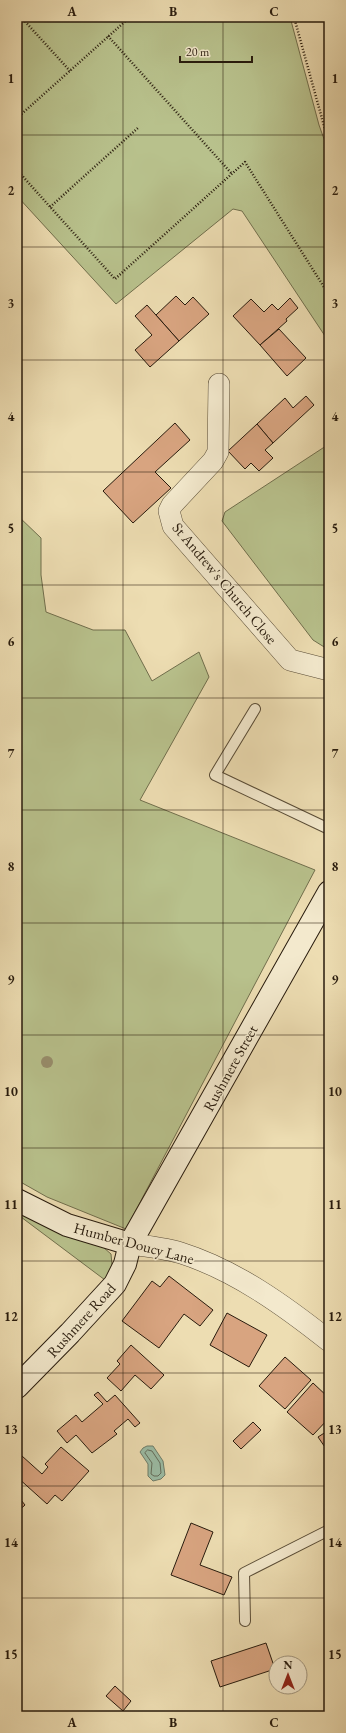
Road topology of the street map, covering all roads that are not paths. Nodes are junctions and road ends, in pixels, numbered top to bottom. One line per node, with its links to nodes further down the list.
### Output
1 (220, 384): 2 (street, St Andrew's Church Close)
2 (329, 670)
3 (255, 709): 4 (lane)
4 (329, 829)
5 (329, 892): 7 (street, Rushmere Street)
6 (17, 1200): 7 (street, Humber Doucy Lane)
7 (130, 1244): 8 (street, Humber Doucy Lane); 9 (street, Rushmere Road)
8 (329, 1341)
9 (17, 1386)
10 (329, 1530): 11 (lane)
11 (245, 1621)

